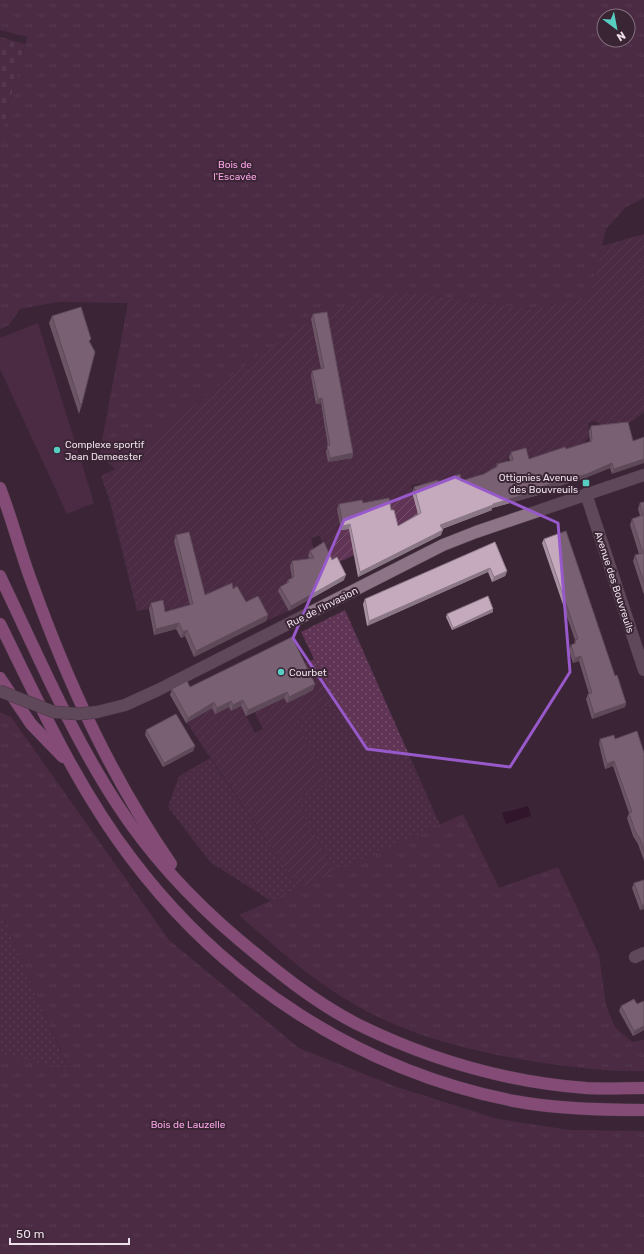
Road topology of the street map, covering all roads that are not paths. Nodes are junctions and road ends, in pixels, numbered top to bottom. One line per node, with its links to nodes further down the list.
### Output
1 (644, 475): 3 (street, Rue de l'Invasion)
2 (0, 488): 10 (highway)
3 (586, 494): 6 (street, Avenue des Bouvreuils); 8 (street, Rue de l'Invasion, bridge)
4 (0, 576): 10 (highway)
5 (0, 624): 9 (highway)
6 (644, 670)
7 (0, 678): 9 (highway)
8 (0, 691)
9 (71, 765): 12 (highway)
10 (196, 901): 11 (highway)
11 (644, 1088)
12 (644, 1110)

